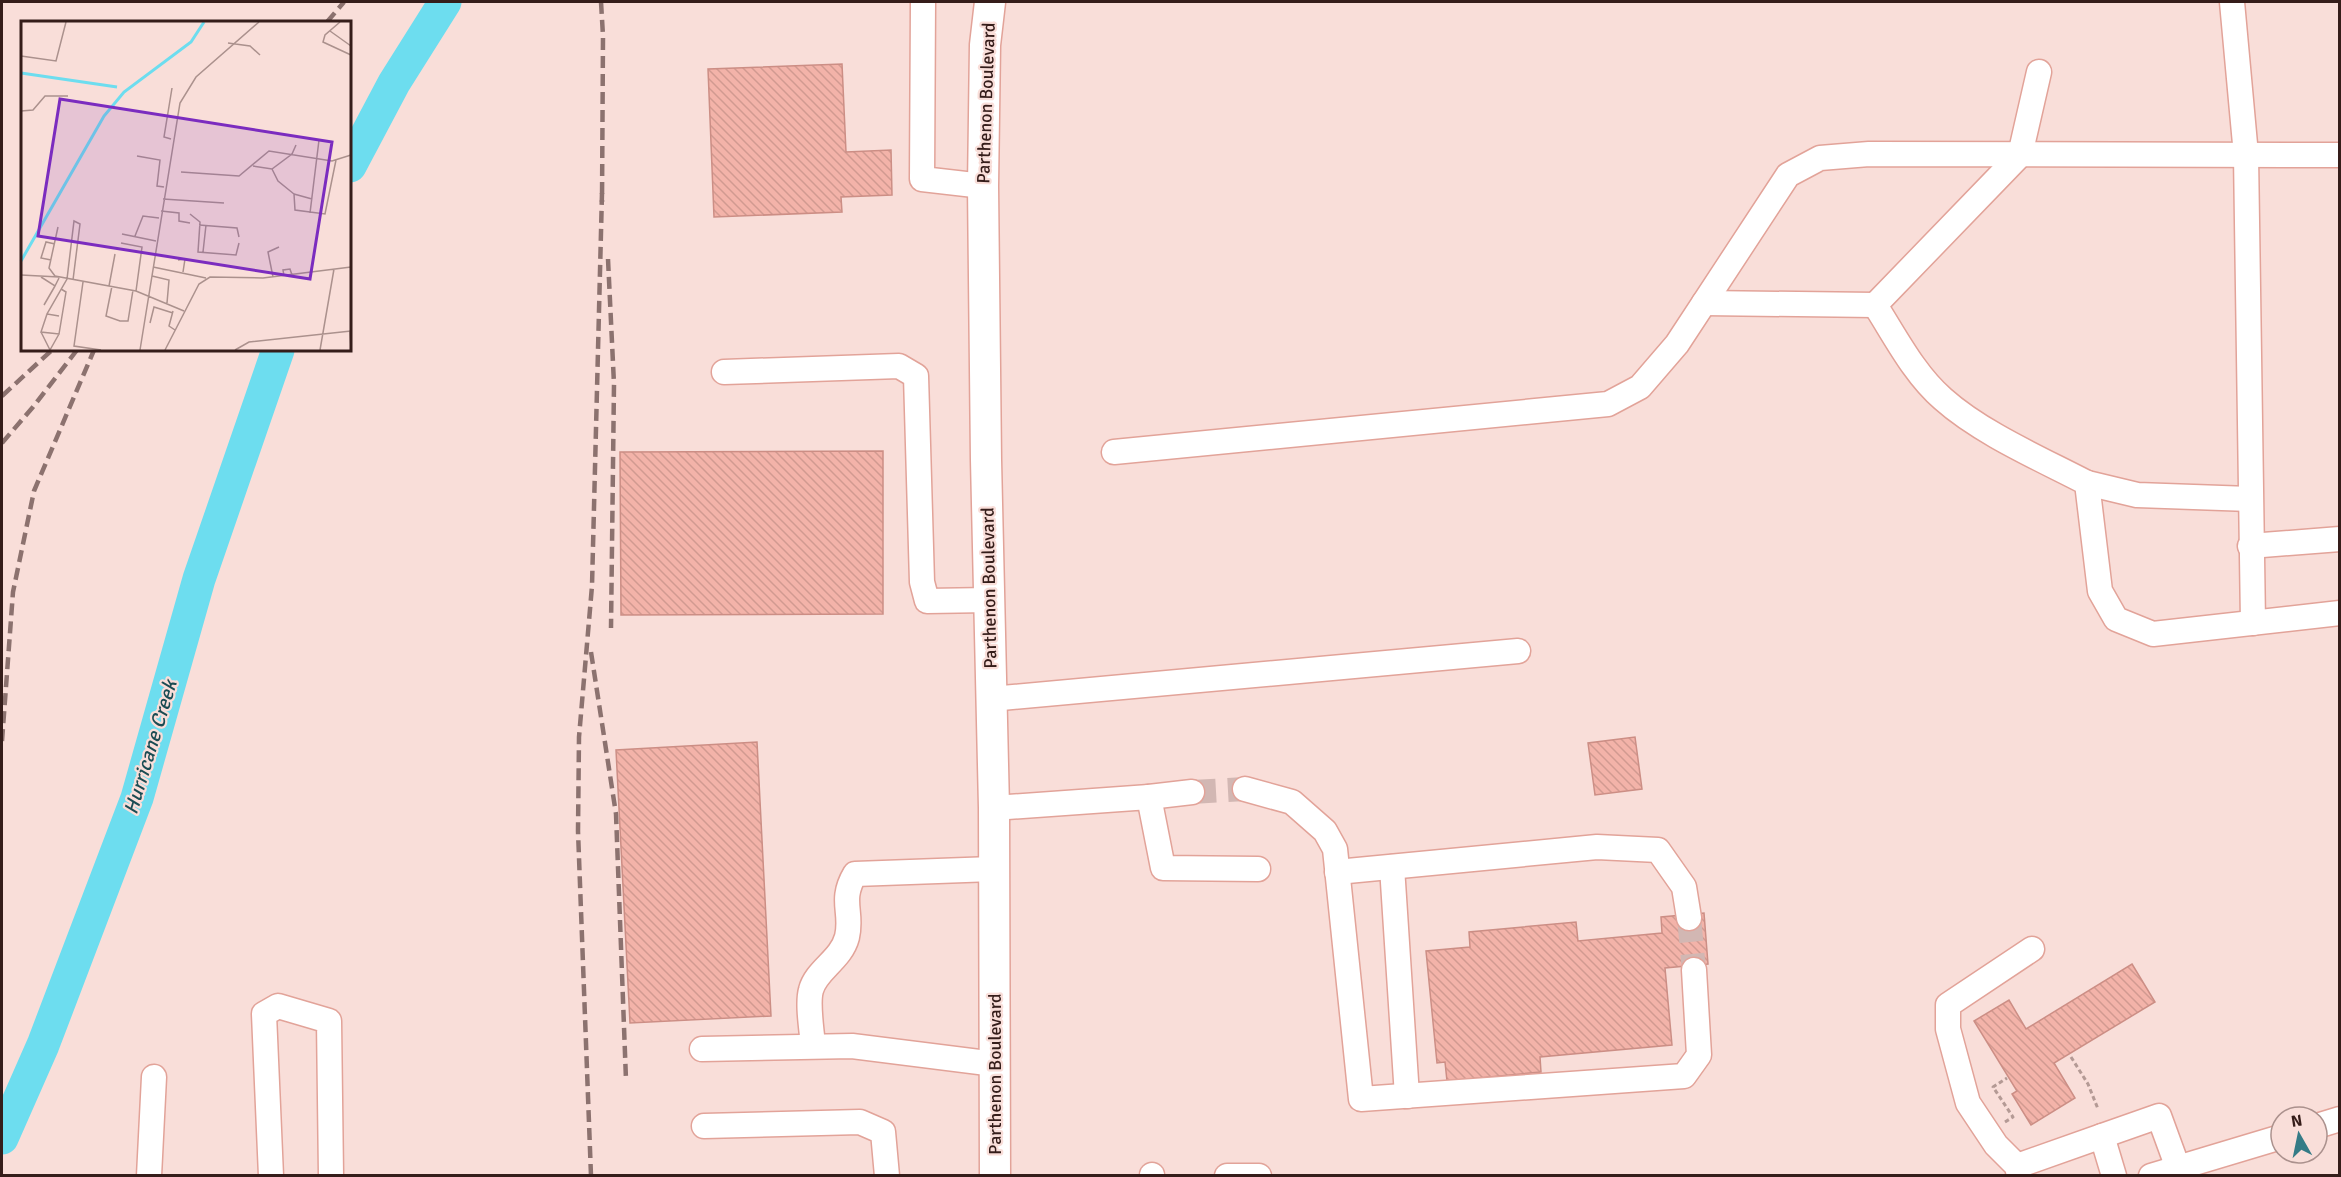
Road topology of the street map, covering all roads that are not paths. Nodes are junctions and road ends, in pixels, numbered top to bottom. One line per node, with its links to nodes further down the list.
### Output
1 (923, 2): 8 (street)
2 (990, 2): 8 (main road, Parthenon Boulevard)
3 (2232, 2): 6 (street)
4 (2039, 72): 5 (street)
5 (2020, 155): 6 (street); 9 (street); 10 (street)
6 (2246, 155): 7 (street); 14 (street)
7 (2340, 155)
8 (984, 186): 17 (main road, Parthenon Boulevard)
9 (1704, 303): 10 (street); 12 (street)
10 (1875, 305): 13 (street)
11 (724, 372): 17 (street)
12 (1114, 452)
13 (2087, 483): 14 (street); 19 (street)
14 (2250, 499): 16 (street)
15 (2340, 539): 16 (street)
16 (2250, 546): 19 (street)
17 (990, 600): 21 (main road, Parthenon Boulevard)
18 (2340, 613): 19 (street)
19 (2253, 623)
20 (1518, 651): 21 (street)
21 (991, 699): 25 (main road, Parthenon Boulevard)
22 (1245, 789): 29 (street)
23 (1192, 792): 24 (street)
24 (1149, 797): 25 (street); 28 (street)
25 (994, 808): 27 (main road, Parthenon Boulevard)
26 (1392, 867): 29 (street); 30 (street); 37 (street)
27 (993, 869): 33 (street); 35 (main road, Parthenon Boulevard)
28 (1258, 869)
29 (1338, 872): 37 (street)
30 (1689, 918)
31 (2032, 949): 42 (street)
32 (1694, 970): 37 (street)
33 (813, 1046): 34 (street); 35 (street)
34 (702, 1049)
35 (994, 1064): 47 (main road, Parthenon Boulevard)
36 (154, 1077): 43 (street)
37 (1407, 1096)
38 (704, 1126): 46 (street)
39 (2102, 1136): 41 (street); 42 (street); 50 (street)
40 (2269, 1141): 41 (street)
41 (2178, 1168): 51 (street)
42 (2018, 1171)
43 (148, 1176)
44 (271, 1176): 45 (street)
45 (331, 1176)
46 (887, 1176)
47 (995, 1176)
48 (1227, 1176): 49 (street)
49 (1259, 1176)
50 (2114, 1176)
51 (2151, 1176)

